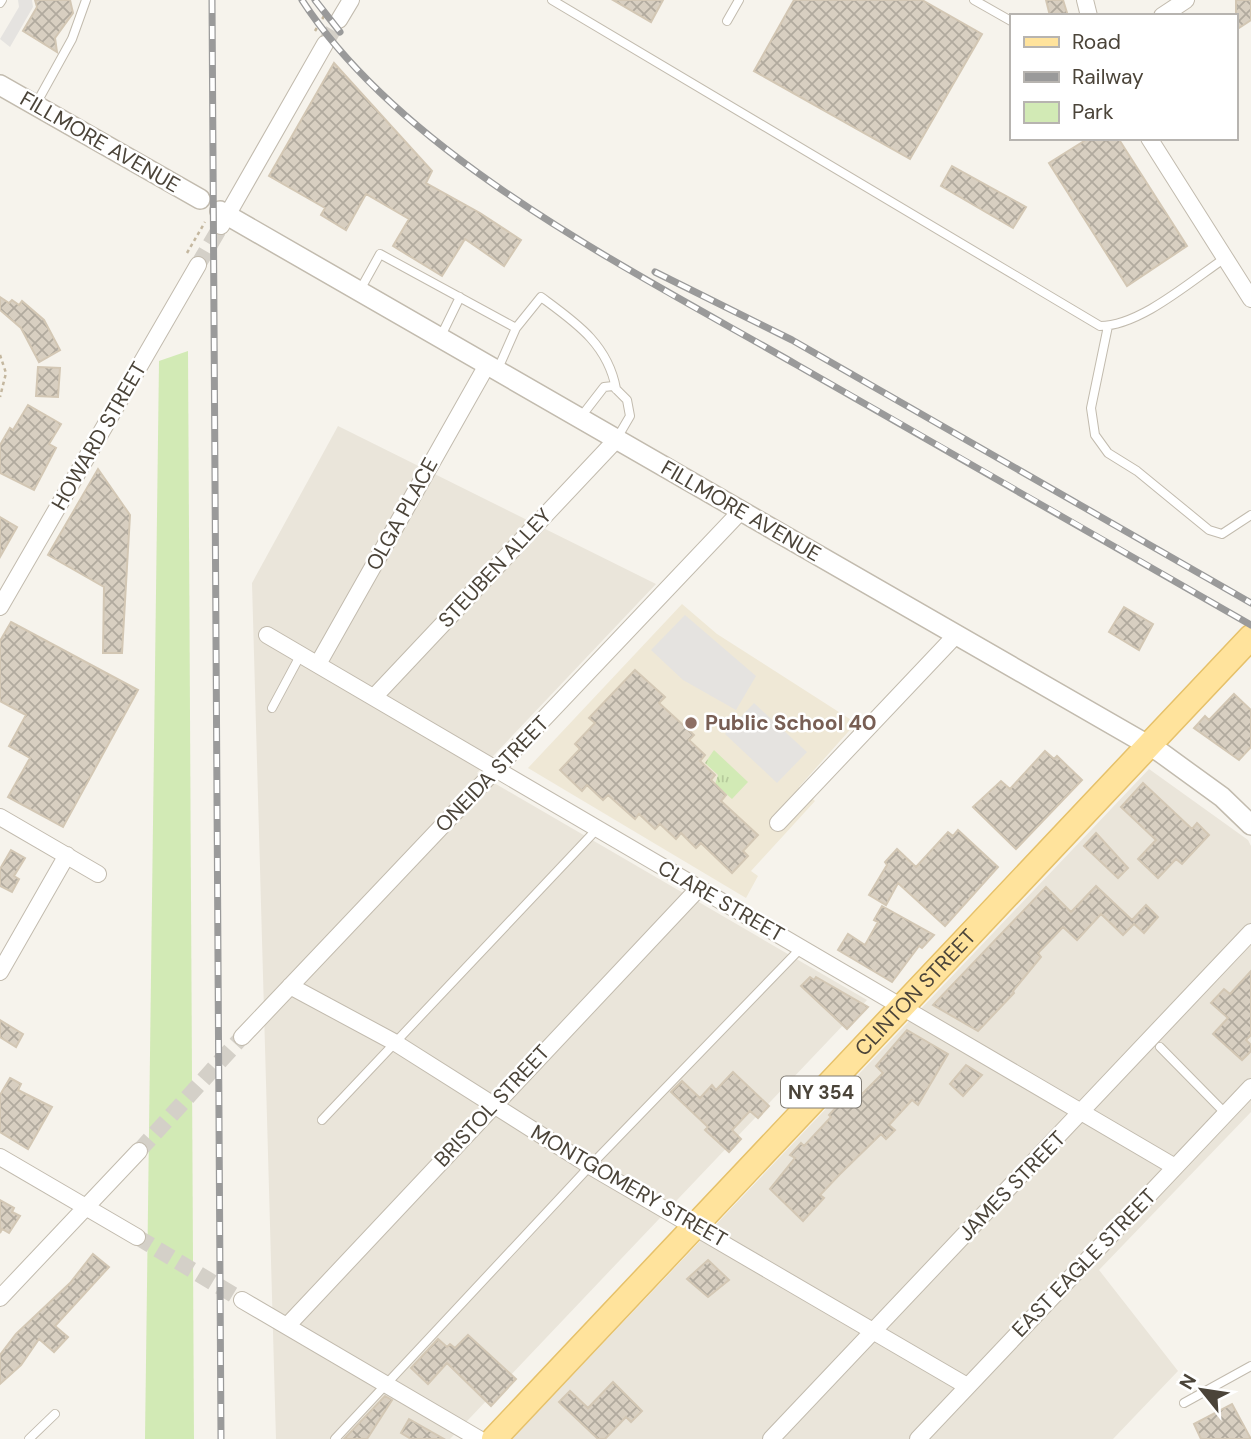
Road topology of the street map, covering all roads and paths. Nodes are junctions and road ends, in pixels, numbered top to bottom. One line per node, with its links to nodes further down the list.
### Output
1 (86, 0): 13 (lane)
2 (351, 0): 8 (street)
3 (552, 0): 22 (lane)
4 (739, 0): 10 (lane)
5 (974, 0): 9 (lane)
6 (1186, 0): 7 (street)
7 (1165, 14)
8 (340, 20)
9 (1010, 20)
10 (727, 21)
11 (326, 44): 16 (street)
12 (0, 85): 13 (street, FILLMORE AVENUE)
13 (36, 105): 15 (street, FILLMORE AVENUE)
14 (1150, 140): 17 (street)
15 (200, 200)
16 (223, 218): 19 (street, FILLMORE AVENUE)
17 (1225, 258): 21 (street); 22 (lane)
18 (198, 265): 33 (street, HOWARD STREET)
19 (359, 291): 20 (lane); 24 (street, FILLMORE AVENUE)
20 (460, 297): 23 (lane); 24 (lane)
21 (1251, 299)
22 (1108, 326): 32 (lane)
23 (516, 328): 26 (lane); 27 (lane)
24 (440, 338): 26 (street, FILLMORE AVENUE)
25 (0, 355): 28 (path)
26 (492, 368): 29 (street, FILLMORE AVENUE); 38 (street, OLGA PLACE)
27 (616, 388): 29 (lane); 30 (lane)
28 (0, 397)
29 (580, 418): 30 (street, FILLMORE AVENUE)
30 (616, 440): 31 (street, FILLMORE AVENUE); 39 (street, STEUBEN ALLEY)
31 (741, 511): 35 (street, FILLMORE AVENUE); 42 (street, ONEIDA STREET)
32 (1251, 515)
33 (0, 607)
34 (267, 635): 37 (street, CLARE STREET)
35 (956, 635): 41 (street, FILLMORE AVENUE); 44 (street)
36 (1251, 637): 41 (main road, CLINTON STREET / NY 354)
37 (301, 654): 38 (street, CLARE STREET); 40 (lane)
38 (318, 664): 39 (street, CLARE STREET)
39 (374, 696): 42 (street, CLARE STREET)
40 (272, 708)
41 (1149, 746): 45 (street, FILLMORE AVENUE); 54 (main road, CLINTON STREET / NY 354)
42 (497, 769): 46 (street, CLARE STREET); 53 (street, ONEIDA STREET)
43 (0, 817): 47 (street)
44 (778, 822)
45 (1251, 825)
46 (598, 828): 49 (street, CLARE STREET); 56 (lane)
47 (67, 855): 48 (street); 52 (street)
48 (98, 874)
49 (699, 888): 51 (street, CLARE STREET); 59 (street, BRISTOL STREET)
50 (1251, 932): 60 (street, JAMES STREET)
51 (801, 948): 54 (street, CLARE STREET); 65 (lane)
52 (0, 972)
53 (290, 986): 55 (street, ONEIDA STREET); 56 (street, MONTGOMERY STREET)
54 (902, 1007): 60 (street, CLARE STREET); 68 (main road, CLINTON STREET / NY 354)
55 (243, 1037)
56 (394, 1042): 59 (street, MONTGOMERY STREET); 62 (lane)
57 (1160, 1046): 61 (lane)
58 (1251, 1087): 61 (street, EAST EAGLE STREET)
59 (492, 1105): 65 (street, MONTGOMERY STREET); 72 (street, BRISTOL STREET)
60 (1082, 1112): 66 (street, CLARE STREET); 73 (street, JAMES STREET)
61 (1226, 1114): 66 (street, EAST EAGLE STREET)
62 (322, 1120)
63 (139, 1151): 67 (street)
64 (0, 1157): 67 (street)
65 (590, 1166): 68 (street, MONTGOMERY STREET); 75 (lane)
66 (1175, 1167): 76 (street, EAST EAGLE STREET)
67 (86, 1207): 69 (street); 70 (street)
68 (695, 1225): 73 (street, MONTGOMERY STREET); 82 (main road, CLINTON STREET / NY 354)
69 (137, 1237)
70 (0, 1298)
71 (242, 1300): 72 (street)
72 (286, 1326): 75 (street)
73 (874, 1331): 76 (street, MONTGOMERY STREET); 83 (street, JAMES STREET)
74 (1251, 1366): 77 (lane)
75 (386, 1385): 80 (lane); 81 (street)
76 (967, 1386): 84 (street, EAST EAGLE STREET)
77 (1184, 1403)
78 (55, 1414): 79 (lane)
79 (29, 1439)
80 (335, 1439)
81 (479, 1439)
82 (494, 1439)
83 (772, 1439)
84 (918, 1439)

